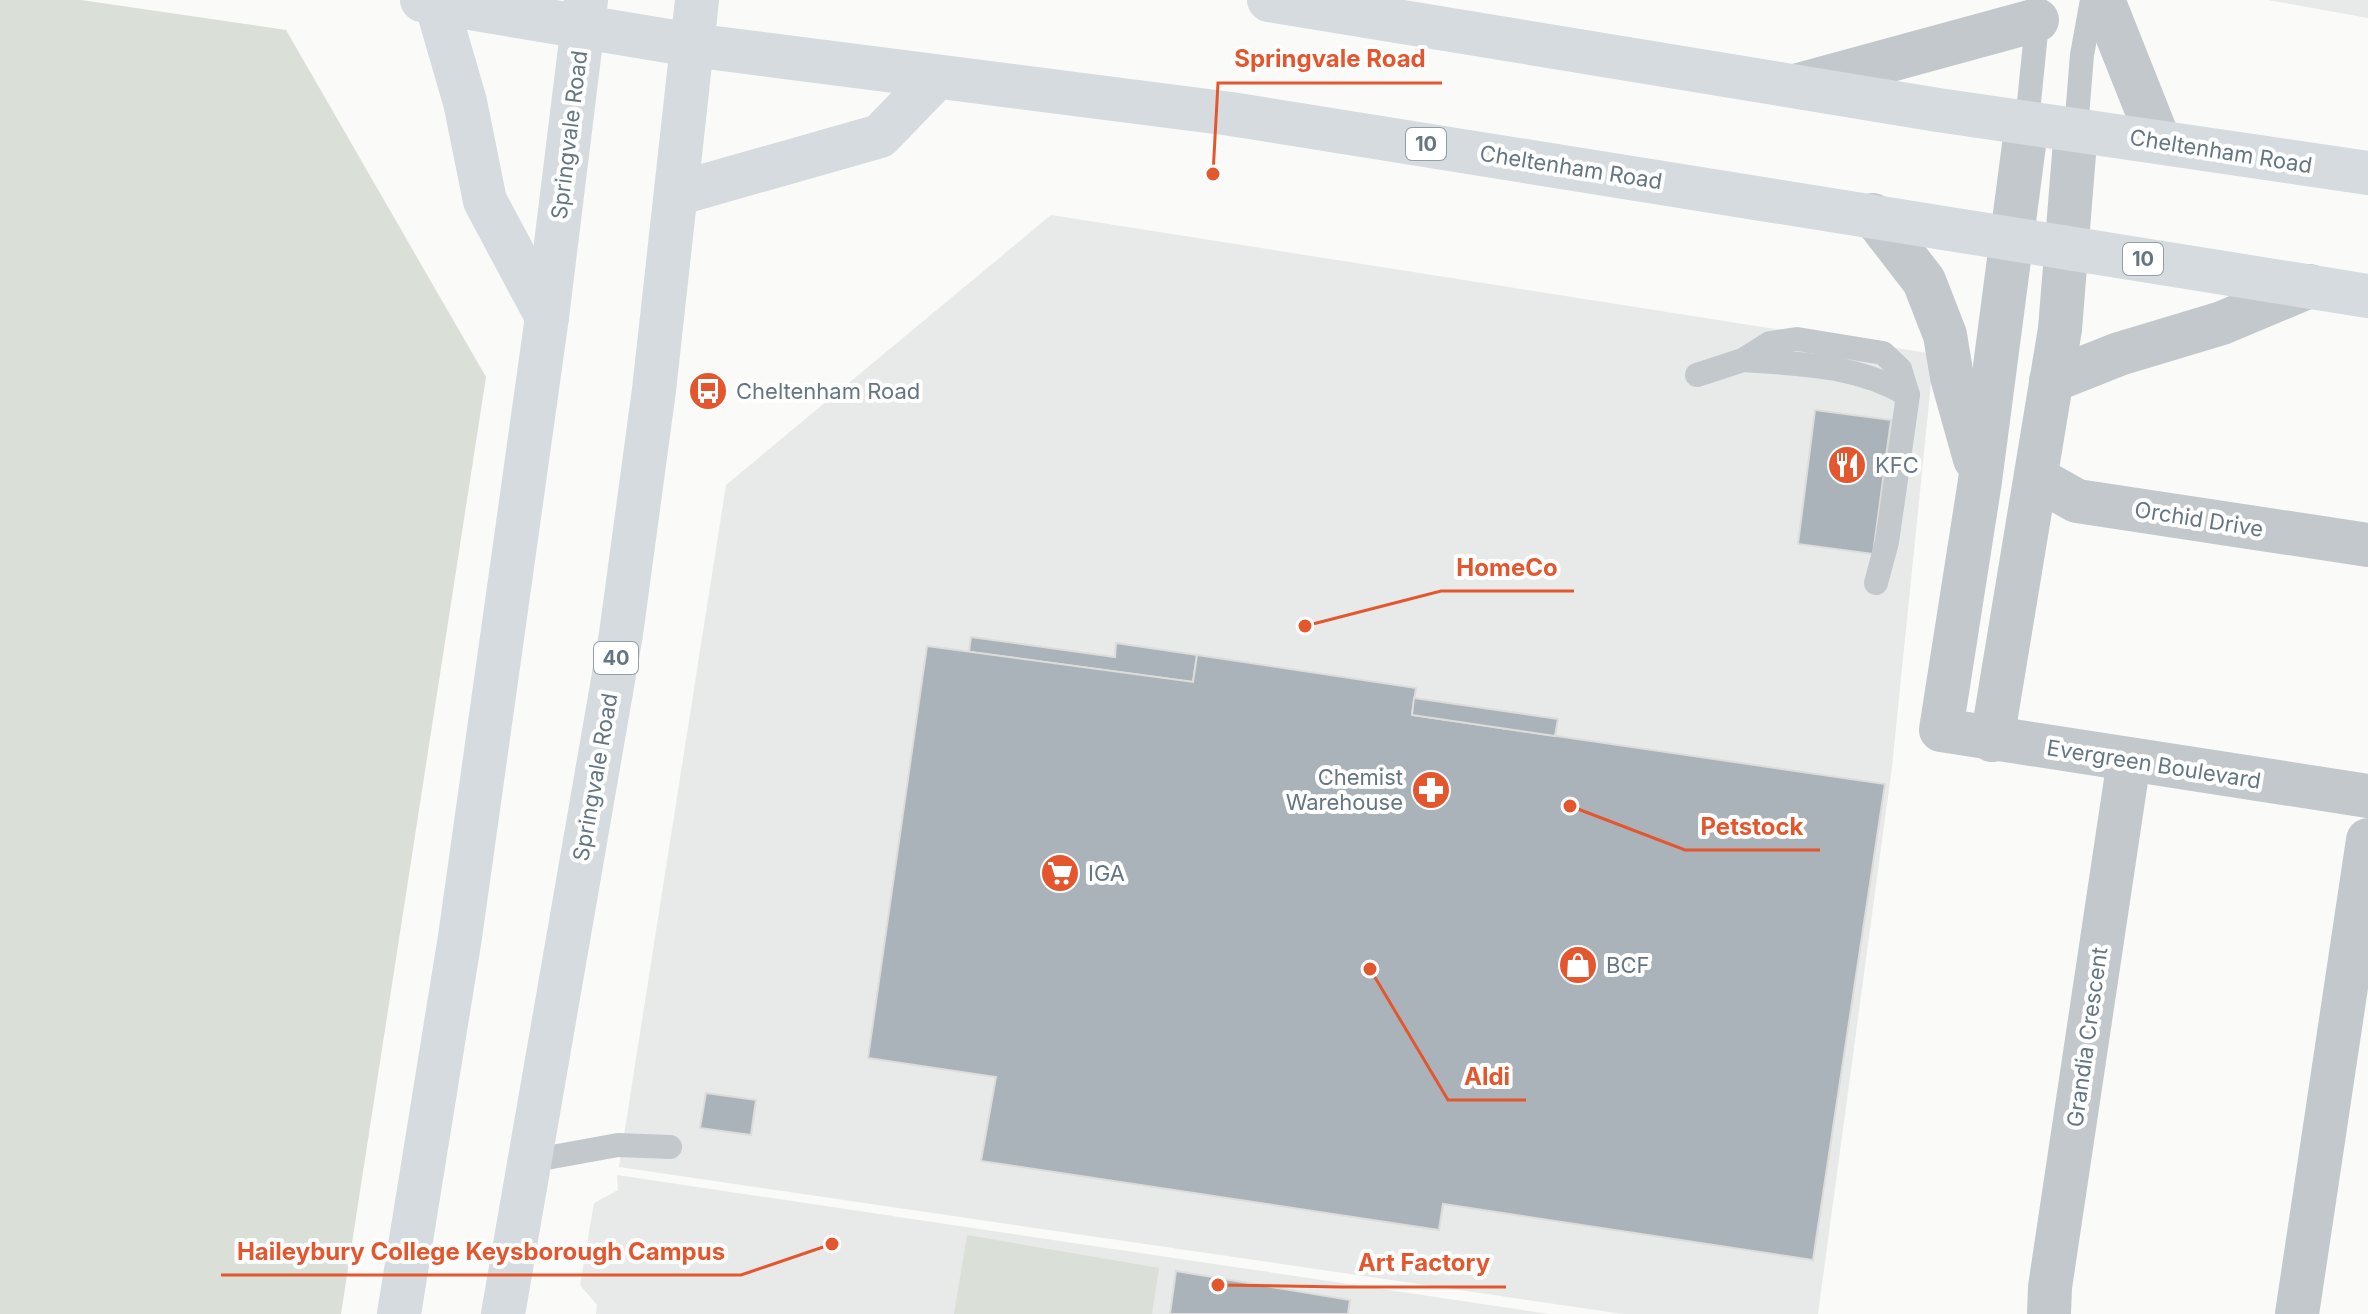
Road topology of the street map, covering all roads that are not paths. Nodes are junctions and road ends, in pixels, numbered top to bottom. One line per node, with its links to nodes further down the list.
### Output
1 (697, 0): 8 (main road, Springvale Road / 40)
2 (1269, 0): 10 (main road, Cheltenham Road)
3 (2092, 0): 12 (lane)
4 (2103, 0): 13 (street)
5 (429, 1): 7 (main road, 10); 21 (main road)
6 (2039, 10): 10 (street); 11 (lane)
7 (584, 13): 8 (main road, Cheltenham Road / 10); 21 (main road, Springvale Road)
8 (692, 45): 9 (main road, Cheltenham Road / 10); 15 (main road, Springvale Road / 40)
9 (936, 78): 15 (main road); 16 (main road, Cheltenham Road / 10)
10 (1795, 86): 11 (main road, Cheltenham Road)
11 (2027, 122): 12 (main road, Cheltenham Road); 17 (street)
12 (2076, 129): 13 (main road, Cheltenham Road); 18 (street)
13 (2159, 141): 14 (main road, Cheltenham Road)
14 (2368, 173)
15 (676, 194): 33 (main road, Springvale Road / 40)
16 (1873, 215): 17 (main road, Cheltenham Road / 10); 25 (street)
17 (2013, 238): 18 (main road, Cheltenham Road / 10); 25 (street)
18 (2067, 247): 19 (main road, Cheltenham Road / 10); 23 (street)
19 (2310, 286): 20 (main road, Cheltenham Road / 10); 23 (street)
20 (2368, 296)
21 (547, 317): 34 (main road, Springvale Road)
22 (1697, 375): 27 (lane)
23 (2051, 381): 24 (street)
24 (2036, 478): 26 (street, Orchid Drive); 28 (street)
25 (1980, 481): 28 (street, Evergreen Boulevard)
26 (2368, 545)
27 (1876, 583)
28 (1992, 740): 29 (street, Evergreen Boulevard)
29 (2129, 760): 30 (street, Evergreen Boulevard); 36 (street, Grandia Crescent)
30 (2368, 796)
31 (2368, 840): 37 (street)
32 (670, 1147): 33 (lane)
33 (530, 1161): 35 (main road, Springvale Road / 40)
34 (399, 1314)
35 (503, 1314)
36 (2049, 1314)
37 (2297, 1314)

